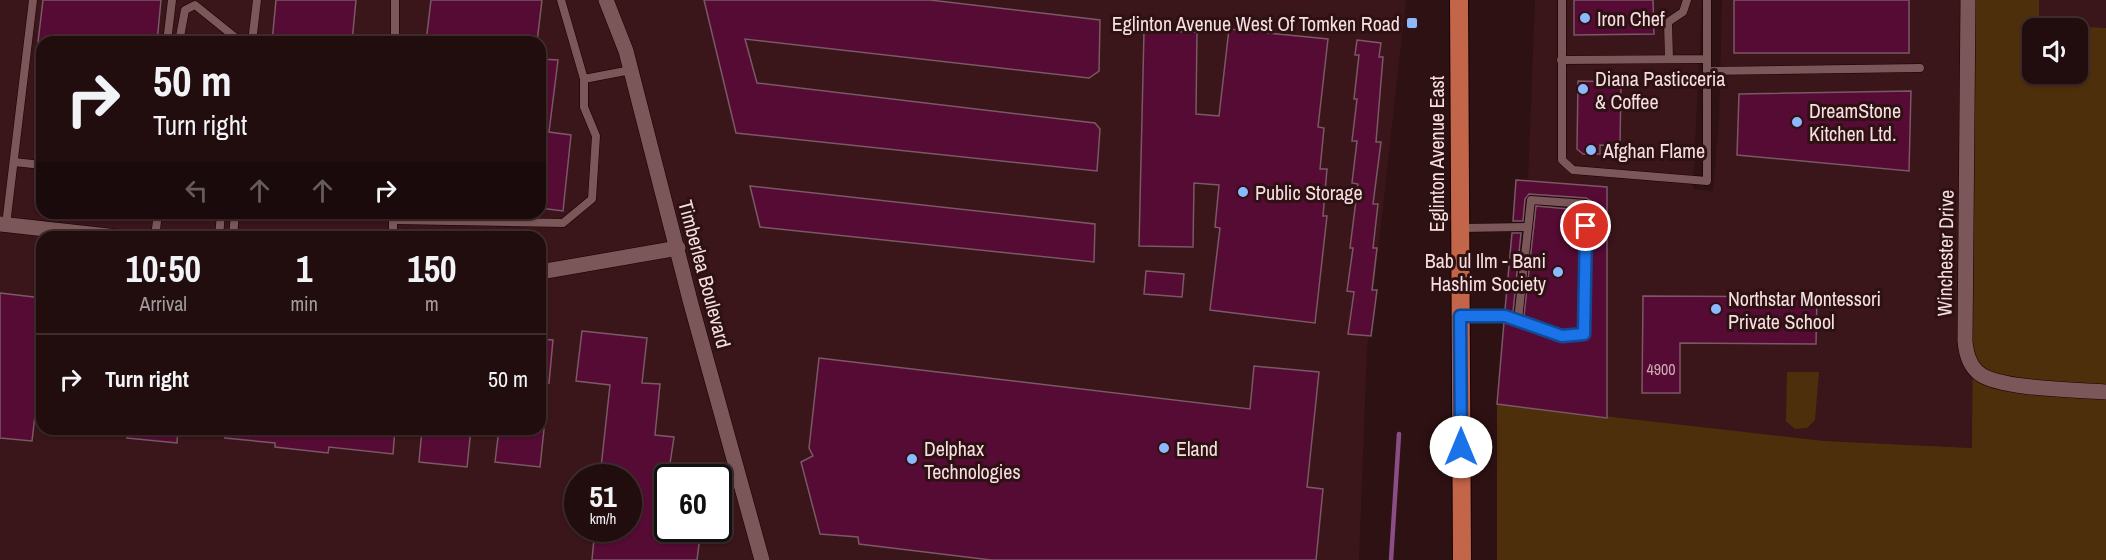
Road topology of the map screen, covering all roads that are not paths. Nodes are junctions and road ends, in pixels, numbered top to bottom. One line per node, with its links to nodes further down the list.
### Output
1 (33, 0): 24 (lane)
2 (172, 0): 12 (lane)
3 (257, 0): 15 (lane)
4 (395, 0): 16 (lane)
5 (561, 0): 23 (lane)
6 (606, 0): 21 (street, Timberlea Boulevard)
7 (1459, 0): 29 (main road, Eglinton Avenue East)
8 (1562, 0): 19 (lane)
9 (1687, 0): 17 (lane)
10 (1707, 0): 18 (lane)
11 (1968, 0): 35 (street, Winchester Drive)
12 (168, 36)
13 (180, 36): 14 (lane)
14 (234, 36)
15 (253, 36)
16 (395, 36)
17 (1669, 59): 18 (lane); 19 (lane)
18 (1707, 59): 22 (lane)
19 (1561, 60): 22 (lane)
20 (1920, 68): 22 (lane)
21 (631, 70): 23 (lane); 31 (street, Timberlea Boulevard)
22 (1707, 71)
23 (584, 79): 26 (lane)
24 (14, 162): 25 (lane); 27 (lane)
25 (36, 164)
26 (466, 219)
27 (3, 224): 30 (street)
28 (1528, 227): 29 (lane); 34 (lane); 34 (lane)
29 (1459, 228): 33 (main road, Eglinton Avenue East)
30 (64, 231)
31 (678, 248): 32 (street); 36 (street, Timberlea Boulevard)
32 (546, 271)
33 (1460, 316): 34 (lane); 37 (main road, Eglinton Avenue East)
34 (1518, 320)
35 (2106, 392)
36 (762, 560)
37 (1462, 560)

